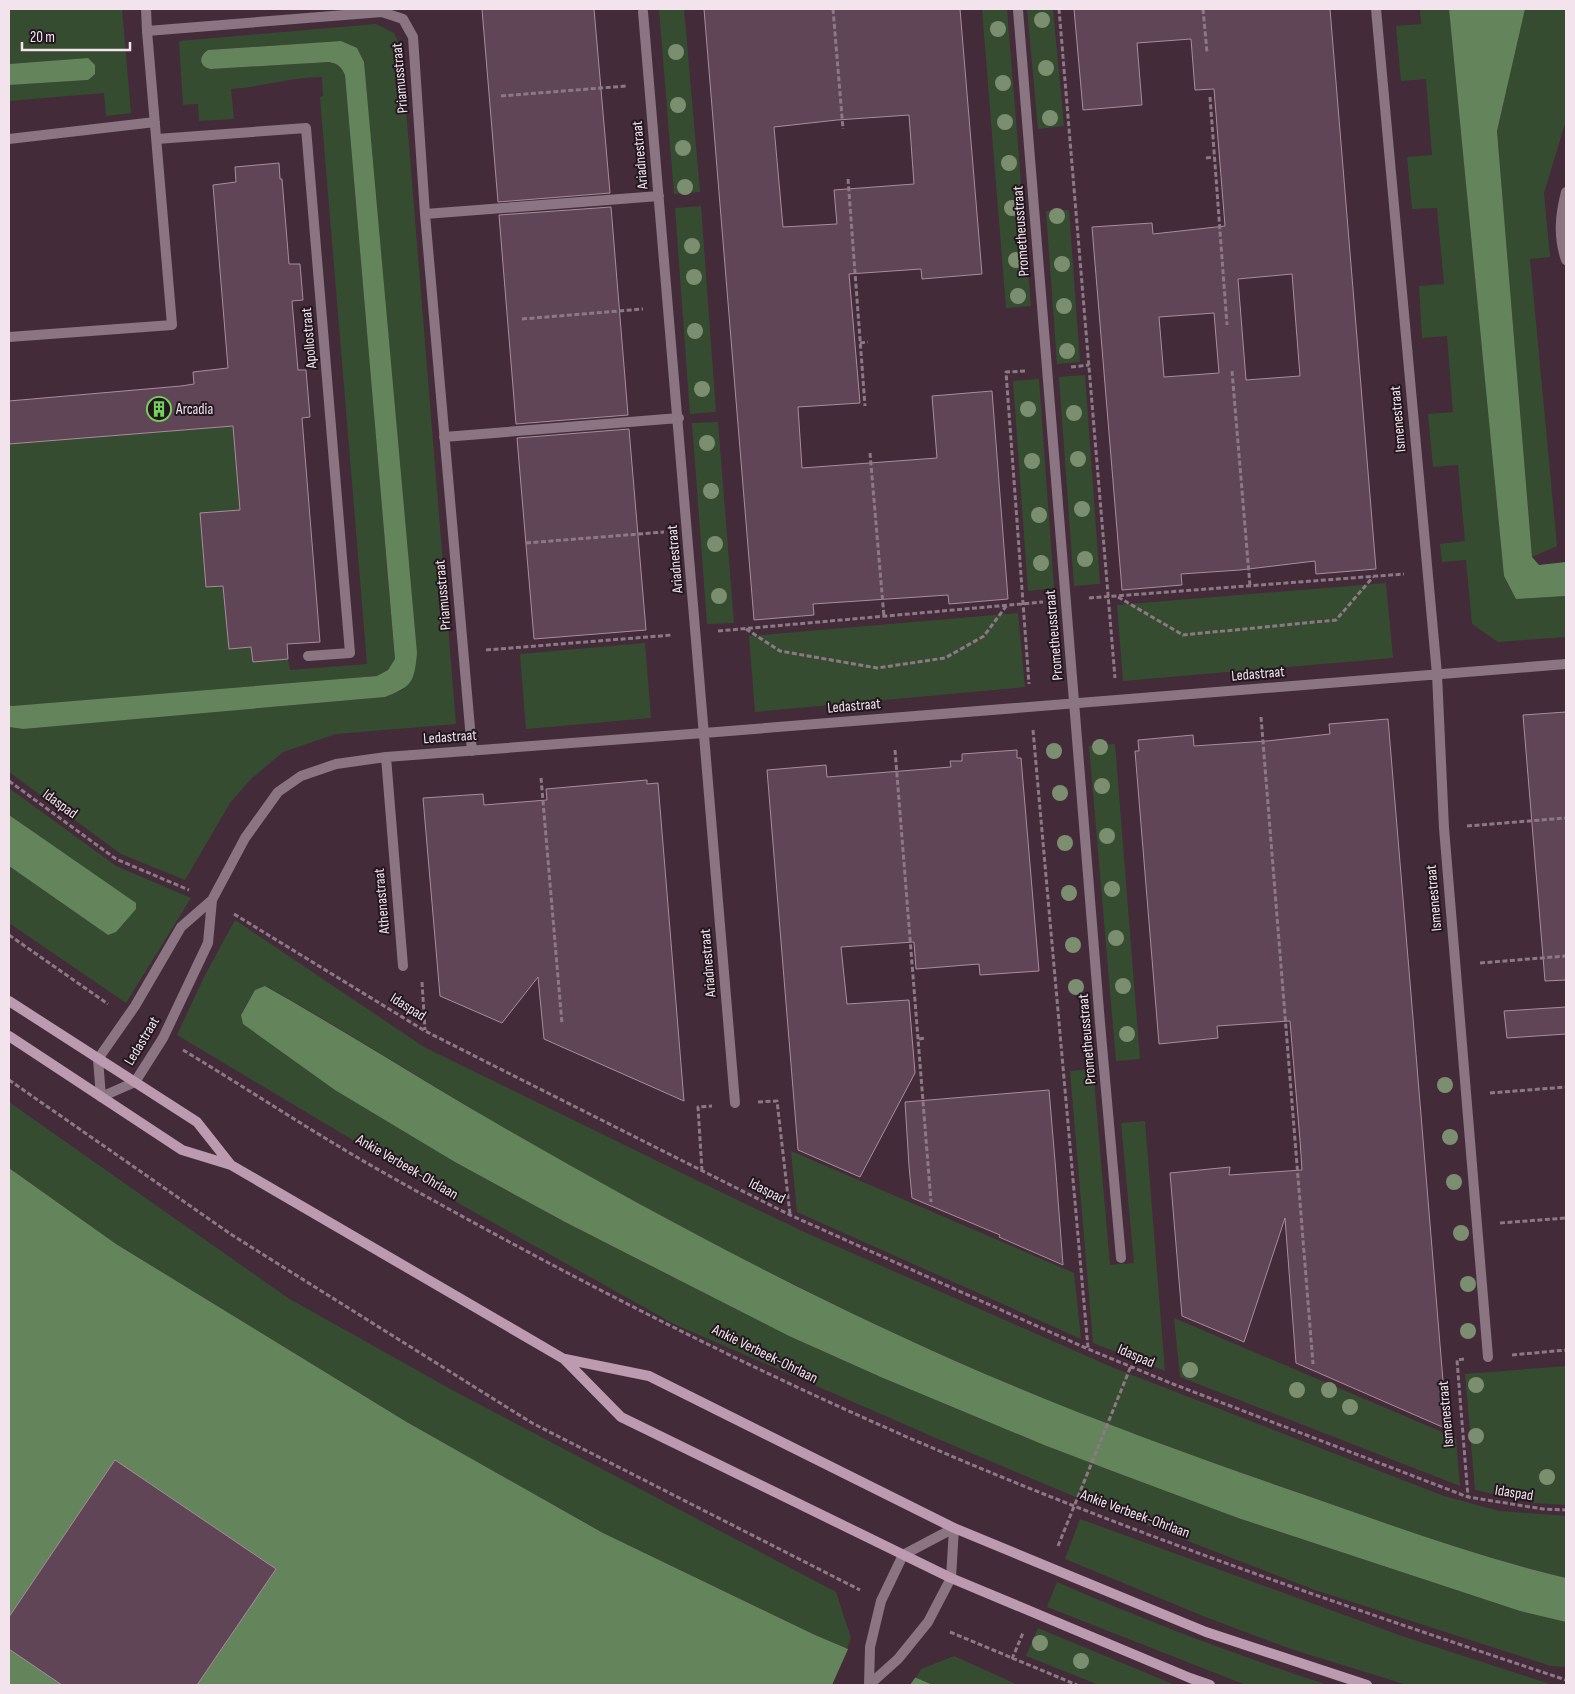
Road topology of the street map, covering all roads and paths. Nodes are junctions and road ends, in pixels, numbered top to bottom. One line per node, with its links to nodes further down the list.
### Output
1 (146, 9): 8 (street)
2 (834, 9): 14 (path)
3 (1059, 9): 30 (path)
4 (1203, 9): 9 (path)
5 (1376, 9): 39 (street, Ismenestraat)
6 (1018, 10): 31 (street, Prometheusstraat)
7 (643, 12): 10 (street, Ariadnestraat)
8 (147, 31): 13 (street); 22 (street, Priamusstraat)
9 (1207, 52)
10 (649, 84): 11 (path); 21 (street, Ariadnestraat)
11 (501, 96)
12 (1210, 97): 17 (path)
13 (155, 122): 15 (street); 16 (street)
14 (843, 129)
15 (9, 139)
16 (157, 139): 27 (street); 51 (street, Apollostraat)
17 (1214, 157): 18 (path); 26 (path)
18 (1206, 158)
19 (848, 179): 29 (path)
20 (1566, 192): 23 (street)
21 (659, 196): 22 (street); 24 (street, Ariadnestraat)
22 (425, 214): 35 (street, Priamusstraat)
23 (1566, 260)
24 (669, 307): 25 (path); 34 (street, Ariadnestraat)
25 (522, 319)
26 (1227, 325)
27 (9, 337)
28 (868, 342): 29 (path)
29 (860, 343): 33 (path)
30 (1089, 365): 31 (path); 43 (path)
31 (1047, 369): 44 (street, Prometheusstraat); 45 (path, Prometheusstraat)
32 (1232, 371): 41 (path)
33 (865, 406)
34 (679, 418): 35 (street); 37 (street, Ariadnestraat)
35 (444, 437): 50 (street, Priamusstraat)
36 (870, 453): 47 (path)
37 (688, 530): 38 (path); 49 (street, Ariadnestraat)
38 (526, 543)
39 (1427, 572): 40 (path); 53 (street, Ismenestraat)
40 (1373, 576): 41 (path); 42 (path)
41 (1250, 586): 42 (path)
42 (1117, 596): 43 (path)
43 (1108, 597): 44 (path); 54 (path)
44 (1066, 600): 45 (path); 55 (street, Prometheusstraat)
45 (1023, 604): 46 (path); 56 (path, Prometheusstraat)
46 (1008, 605): 47 (path); 48 (path)
47 (884, 616): 48 (path)
48 (746, 628): 49 (path)
49 (696, 633): 50 (path); 58 (street, Ariadnestraat)
50 (463, 651): 60 (street, Priamusstraat)
51 (308, 656)
52 (1566, 664): 53 (street, Ledastraat)
53 (1436, 674): 54 (street, Ledastraat); 65 (street, Ismenestraat)
54 (1116, 701): 55 (street, Ledastraat)
55 (1074, 704): 56 (street, Ledastraat); 92 (street, Prometheusstraat)
56 (1031, 707): 58 (street, Ledastraat); 93 (path, Prometheusstraat)
57 (1261, 717): 97 (path)
58 (704, 733): 60 (street, Ledastraat); 85 (street, Ariadnestraat)
59 (895, 750): 78 (path)
60 (472, 751): 61 (street, Ledastraat)
61 (386, 757): 66 (street, Ledastraat); 69 (street, Athenastraat)
62 (541, 778): 73 (path)
63 (9, 781): 66 (path, Idaspad)
64 (1566, 818): 65 (path)
65 (1444, 828): 70 (street, Ismenestraat)
66 (212, 900): 72 (street, Ledastraat); 74 (path, Idaspad); 76 (street, Ledastraat)
67 (9, 935): 72 (path)
68 (1566, 956): 70 (path)
69 (403, 966): 74 (path)
70 (1455, 966): 83 (street, Ismenestraat)
71 (9, 1001): 79 (main road)
72 (127, 1017): 79 (street, Ledastraat)
73 (562, 1024)
74 (425, 1031): 87 (path, Idaspad)
75 (9, 1036): 84 (main road)
76 (163, 1038): 81 (street, Ledastraat); 107 (path, Ankie Verbeek-Ohrlaan)
77 (926, 1038): 78 (path)
78 (919, 1039): 88 (path)
79 (98, 1059): 81 (main road); 84 (street)
80 (9, 1080): 105 (path)
81 (135, 1082): 84 (street, Ledastraat); 86 (main road)
82 (1566, 1087): 83 (path)
83 (1466, 1095): 91 (street, Ismenestraat)
84 (101, 1097): 86 (main road)
85 (735, 1103): 87 (path); 89 (path)
86 (232, 1165): 96 (main road)
87 (702, 1171): 89 (path, Idaspad)
88 (931, 1202)
89 (790, 1215): 93 (path, Idaspad)
90 (1566, 1218): 91 (path)
91 (1476, 1225): 95 (street, Ismenestraat)
92 (1121, 1258)
93 (1088, 1349): 98 (path, Idaspad)
94 (1566, 1350): 95 (path, Ismenestraat)
95 (1488, 1357): 100 (path, Ismenestraat)
96 (564, 1359): 102 (main road); 103 (main road)
97 (1313, 1364)
98 (1131, 1366): 99 (path); 100 (path, Idaspad)
99 (1088, 1475)
100 (1468, 1497): 101 (path, Idaspad)
101 (1566, 1510)
102 (954, 1528): 103 (street); 104 (street); 111 (main road)
103 (903, 1555): 104 (main road); 105 (street)
104 (951, 1578): 106 (street); 110 (main road)
105 (882, 1601): 108 (street)
106 (928, 1622): 108 (street); 109 (path)
107 (1566, 1680)
108 (869, 1685)
109 (1077, 1685)
110 (1210, 1685)
111 (1367, 1685)

